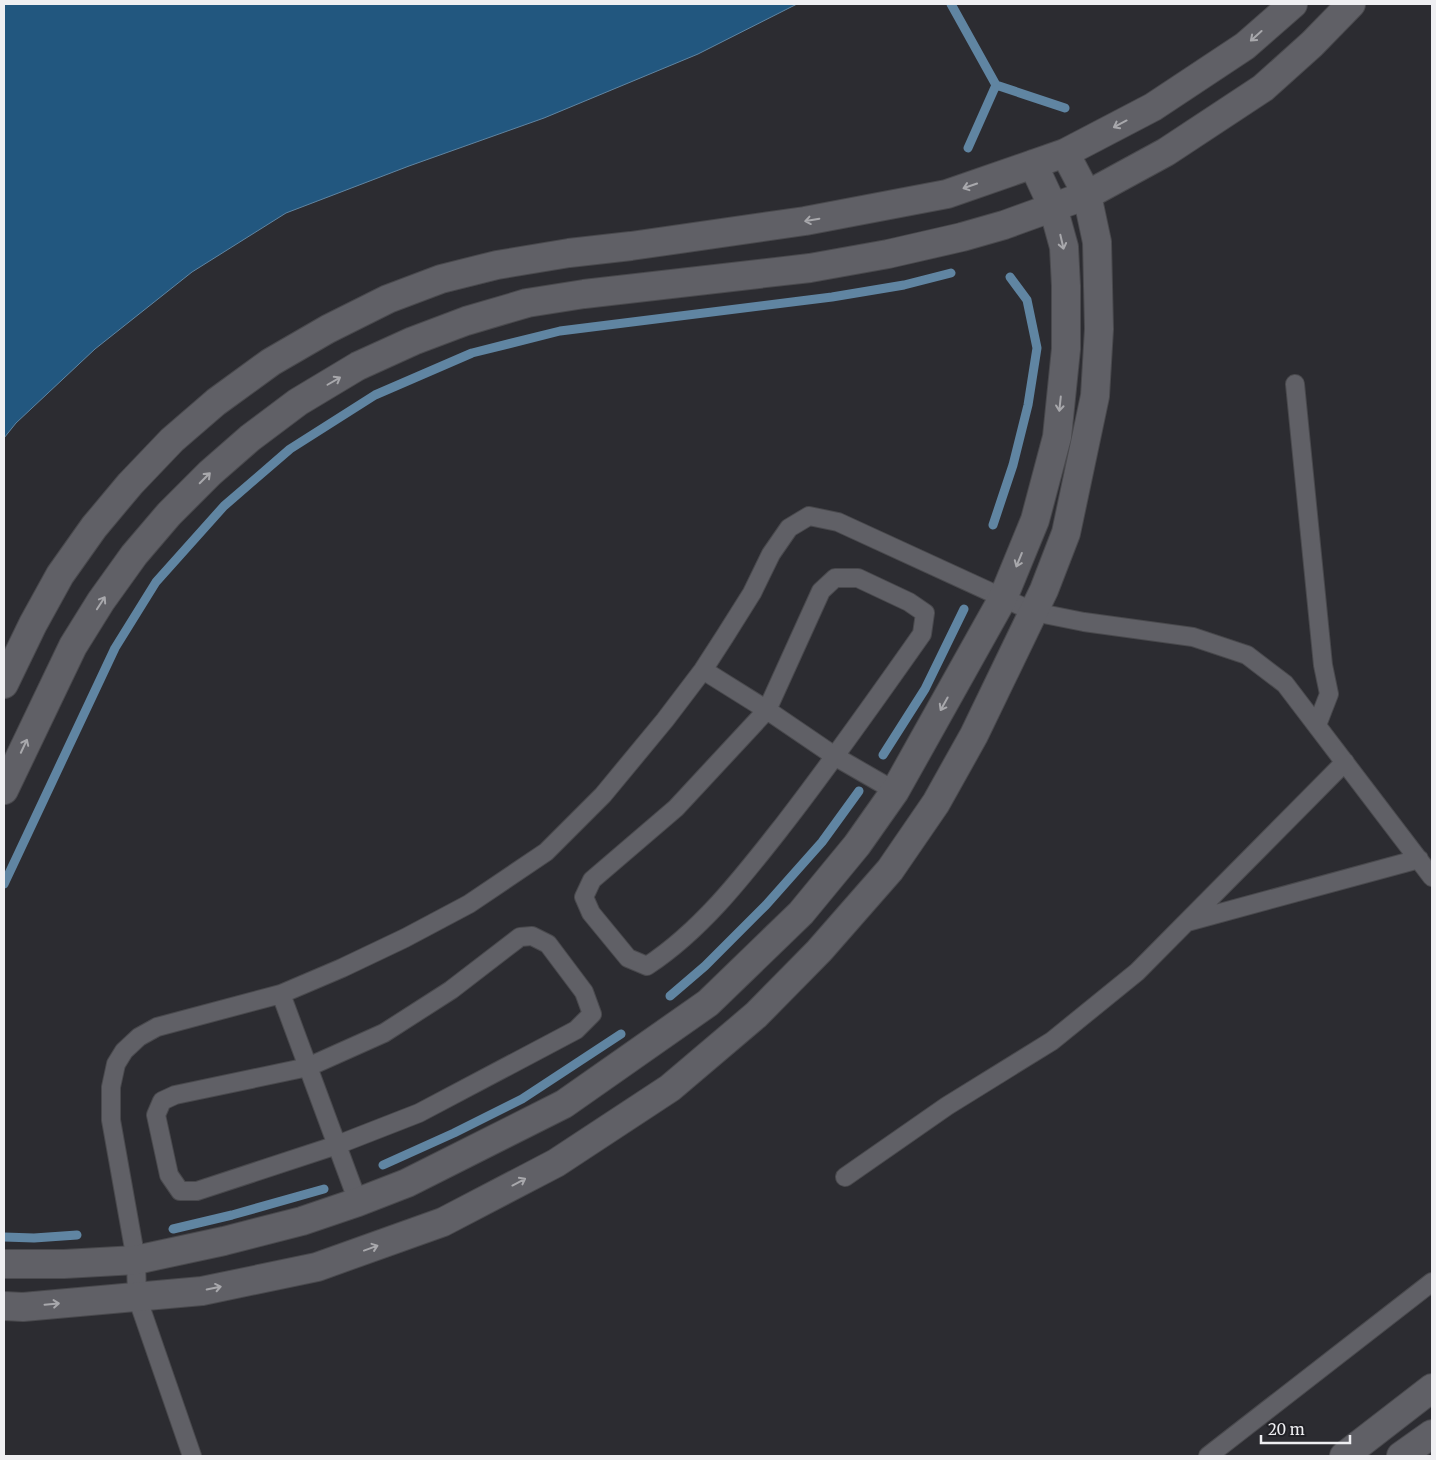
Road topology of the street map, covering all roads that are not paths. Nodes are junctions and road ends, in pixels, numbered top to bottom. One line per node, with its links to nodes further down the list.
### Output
1 (1293, 4): 3 (street, one-way to 3)
2 (1351, 4): 5 (street)
3 (1065, 153): 4 (street); 5 (street)
4 (1033, 164): 6 (street); 11 (street, one-way to 11)
5 (1087, 195): 6 (street); 9 (street)
6 (1053, 207): 8 (street, one-way to 8); 16 (street, one-way to 6)
7 (1296, 384): 13 (lane)
8 (1003, 598): 9 (lane); 10 (lane); 17 (street, one-way to 17)
9 (1034, 612): 13 (lane); 29 (street, one-way to 9)
10 (703, 670): 12 (lane); 21 (lane)
11 (4, 684)
12 (767, 710): 14 (lane); 14 (lane); 14 (lane)
13 (1316, 725): 15 (lane)
14 (836, 757): 17 (lane)
15 (1345, 762): 18 (lane); 20 (lane)
16 (4, 790)
17 (895, 791): 25 (street)
18 (1418, 859): 19 (lane); 20 (lane)
19 (1432, 877)
20 (1185, 922): 24 (lane)
21 (281, 994): 22 (lane); 26 (lane)
22 (308, 1067): 23 (lane); 23 (lane); 23 (lane)
23 (337, 1145): 25 (lane)
24 (845, 1177)
25 (358, 1202): 26 (street)
26 (136, 1260): 27 (street); 29 (lane)
27 (4, 1264)
28 (1432, 1282): 34 (lane)
29 (137, 1298): 30 (street, one-way to 29); 33 (lane)
30 (4, 1306)
31 (1432, 1388): 35 (street)
32 (1432, 1434): 36 (street)
33 (192, 1456)
34 (1208, 1456)
35 (1344, 1456)
36 (1401, 1456)

